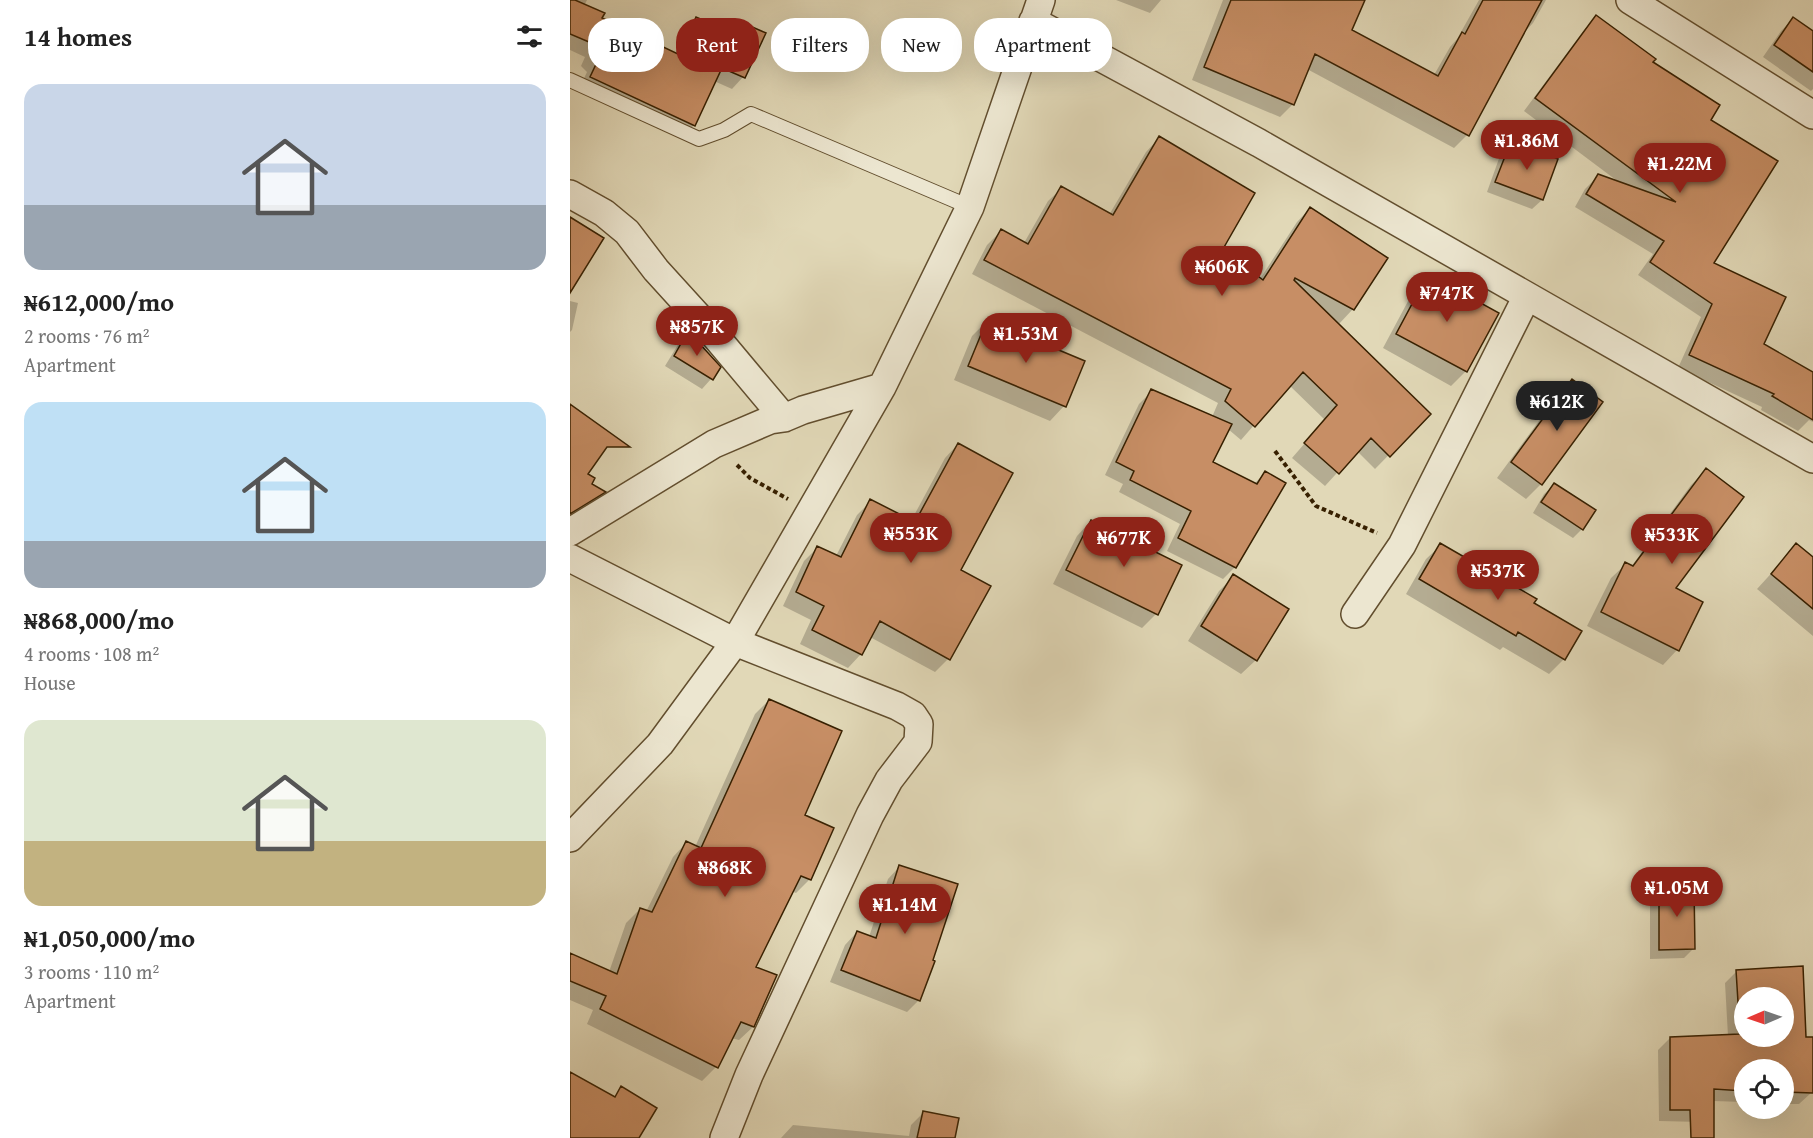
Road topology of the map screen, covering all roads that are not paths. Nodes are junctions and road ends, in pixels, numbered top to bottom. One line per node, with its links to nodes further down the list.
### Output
1 (1630, 0): 4 (street)
2 (1037, 11): 6 (street); 7 (street)
3 (570, 80): 6 (lane)
4 (1813, 115)
5 (570, 194): 9 (street)
6 (970, 207): 8 (street)
7 (1527, 296): 10 (street); 13 (street)
8 (882, 387): 9 (street); 14 (street)
9 (784, 417): 11 (street)
10 (1813, 459)
11 (570, 532)
12 (570, 558): 14 (street)
13 (1355, 614)
14 (735, 642): 15 (street); 16 (street)
15 (570, 838)
16 (724, 1138)

